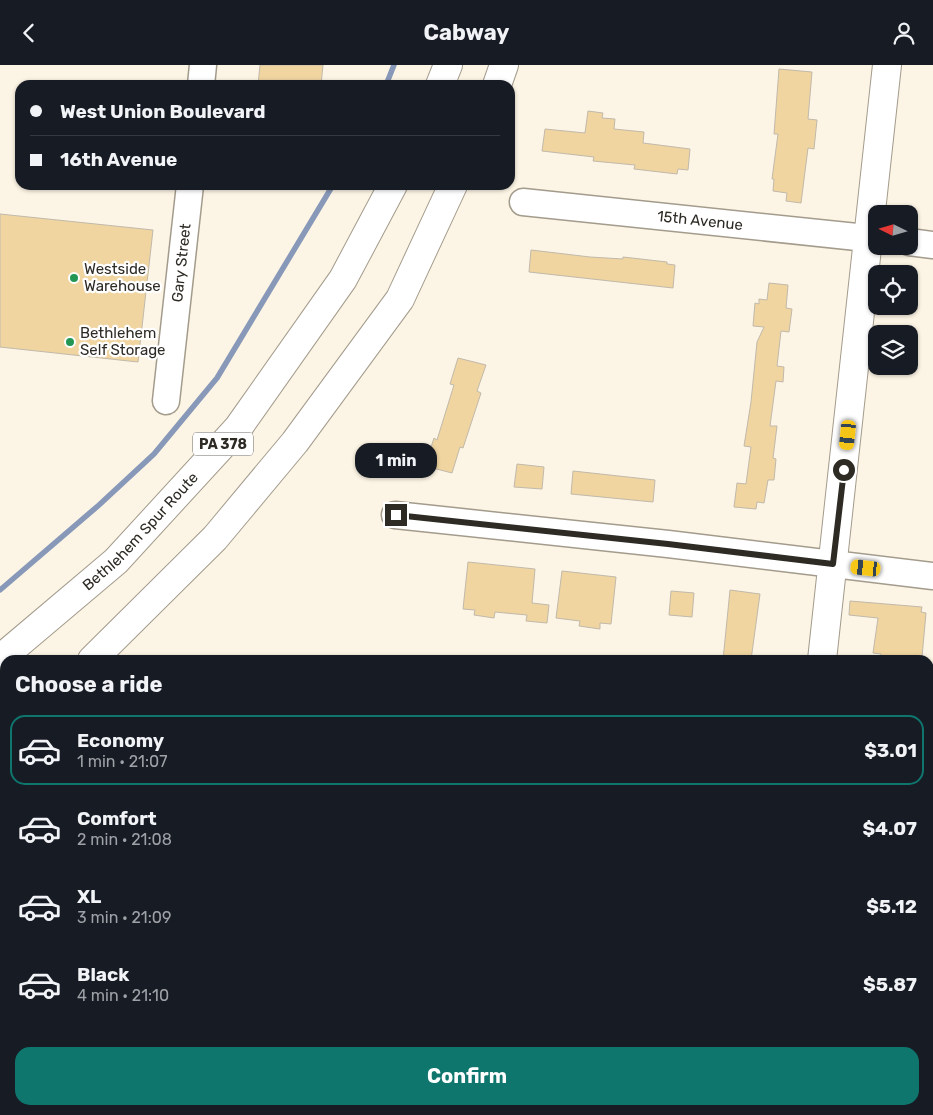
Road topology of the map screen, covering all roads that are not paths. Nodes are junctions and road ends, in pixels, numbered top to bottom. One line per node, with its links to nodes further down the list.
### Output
1 (203, 65): 5 (street)
2 (448, 65): 6 (main road)
3 (504, 65): 7 (main road)
4 (887, 65): 12 (main road)
5 (201, 80)
6 (442, 80)
7 (499, 80)
8 (189, 190): 17 (street, Gary Street)
9 (390, 190): 21 (main road, Bethlehem Spur Route / PA 378)
10 (451, 190): 22 (main road)
11 (523, 203): 13 (street, 15th Avenue)
12 (875, 205)
13 (868, 239)
14 (918, 243): 15 (street)
15 (933, 245)
16 (870, 255): 19 (main road)
17 (166, 401)
18 (396, 515): 19 (street)
19 (833, 564): 20 (street); 23 (main road)
20 (933, 576)
21 (5, 655)
22 (97, 655)
23 (823, 655)

